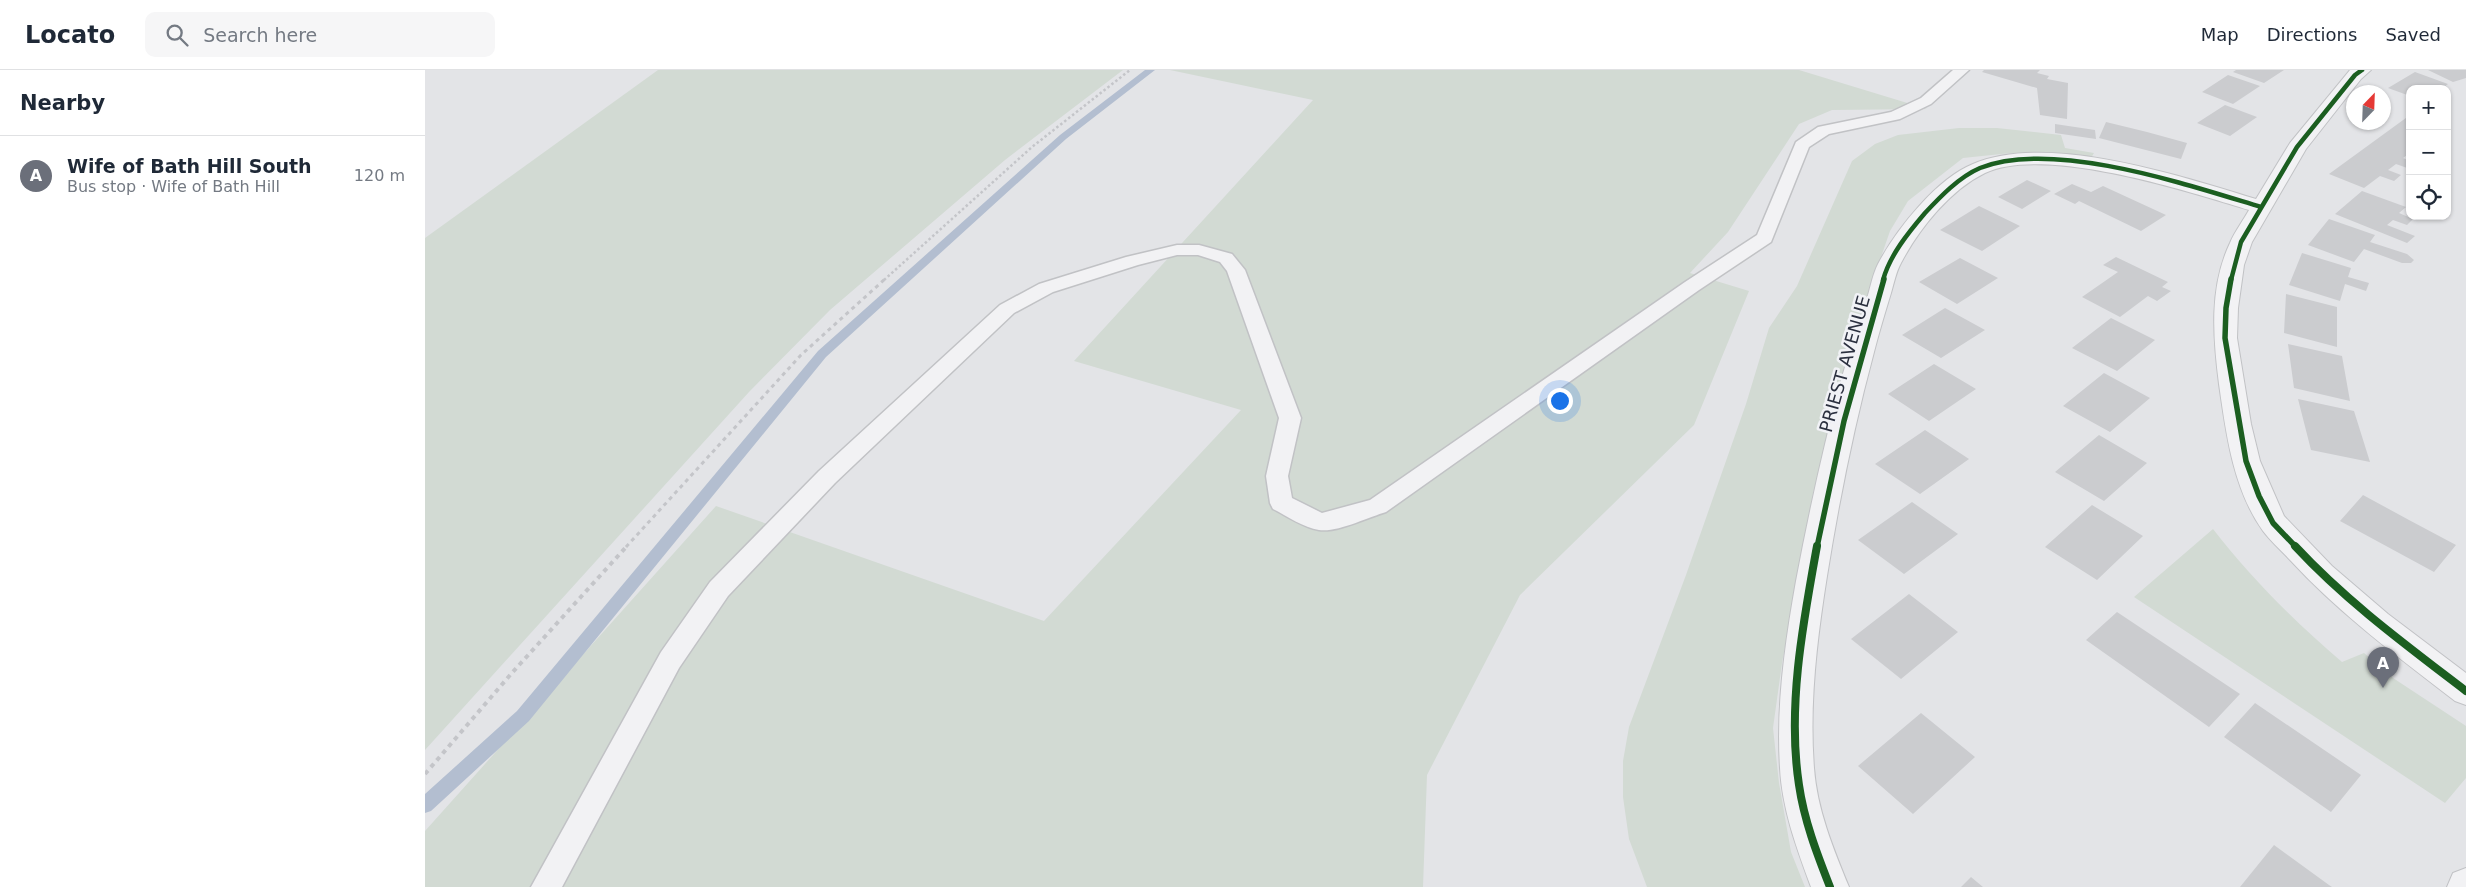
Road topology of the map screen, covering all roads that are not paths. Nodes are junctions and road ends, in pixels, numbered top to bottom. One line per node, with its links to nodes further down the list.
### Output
1 (1961, 70): 5 (lane)
2 (2362, 70): 3 (street)
3 (2261, 207): 4 (street); 6 (street, PRIEST AVENUE)
4 (2466, 691)
5 (546, 887)
6 (1830, 887)

